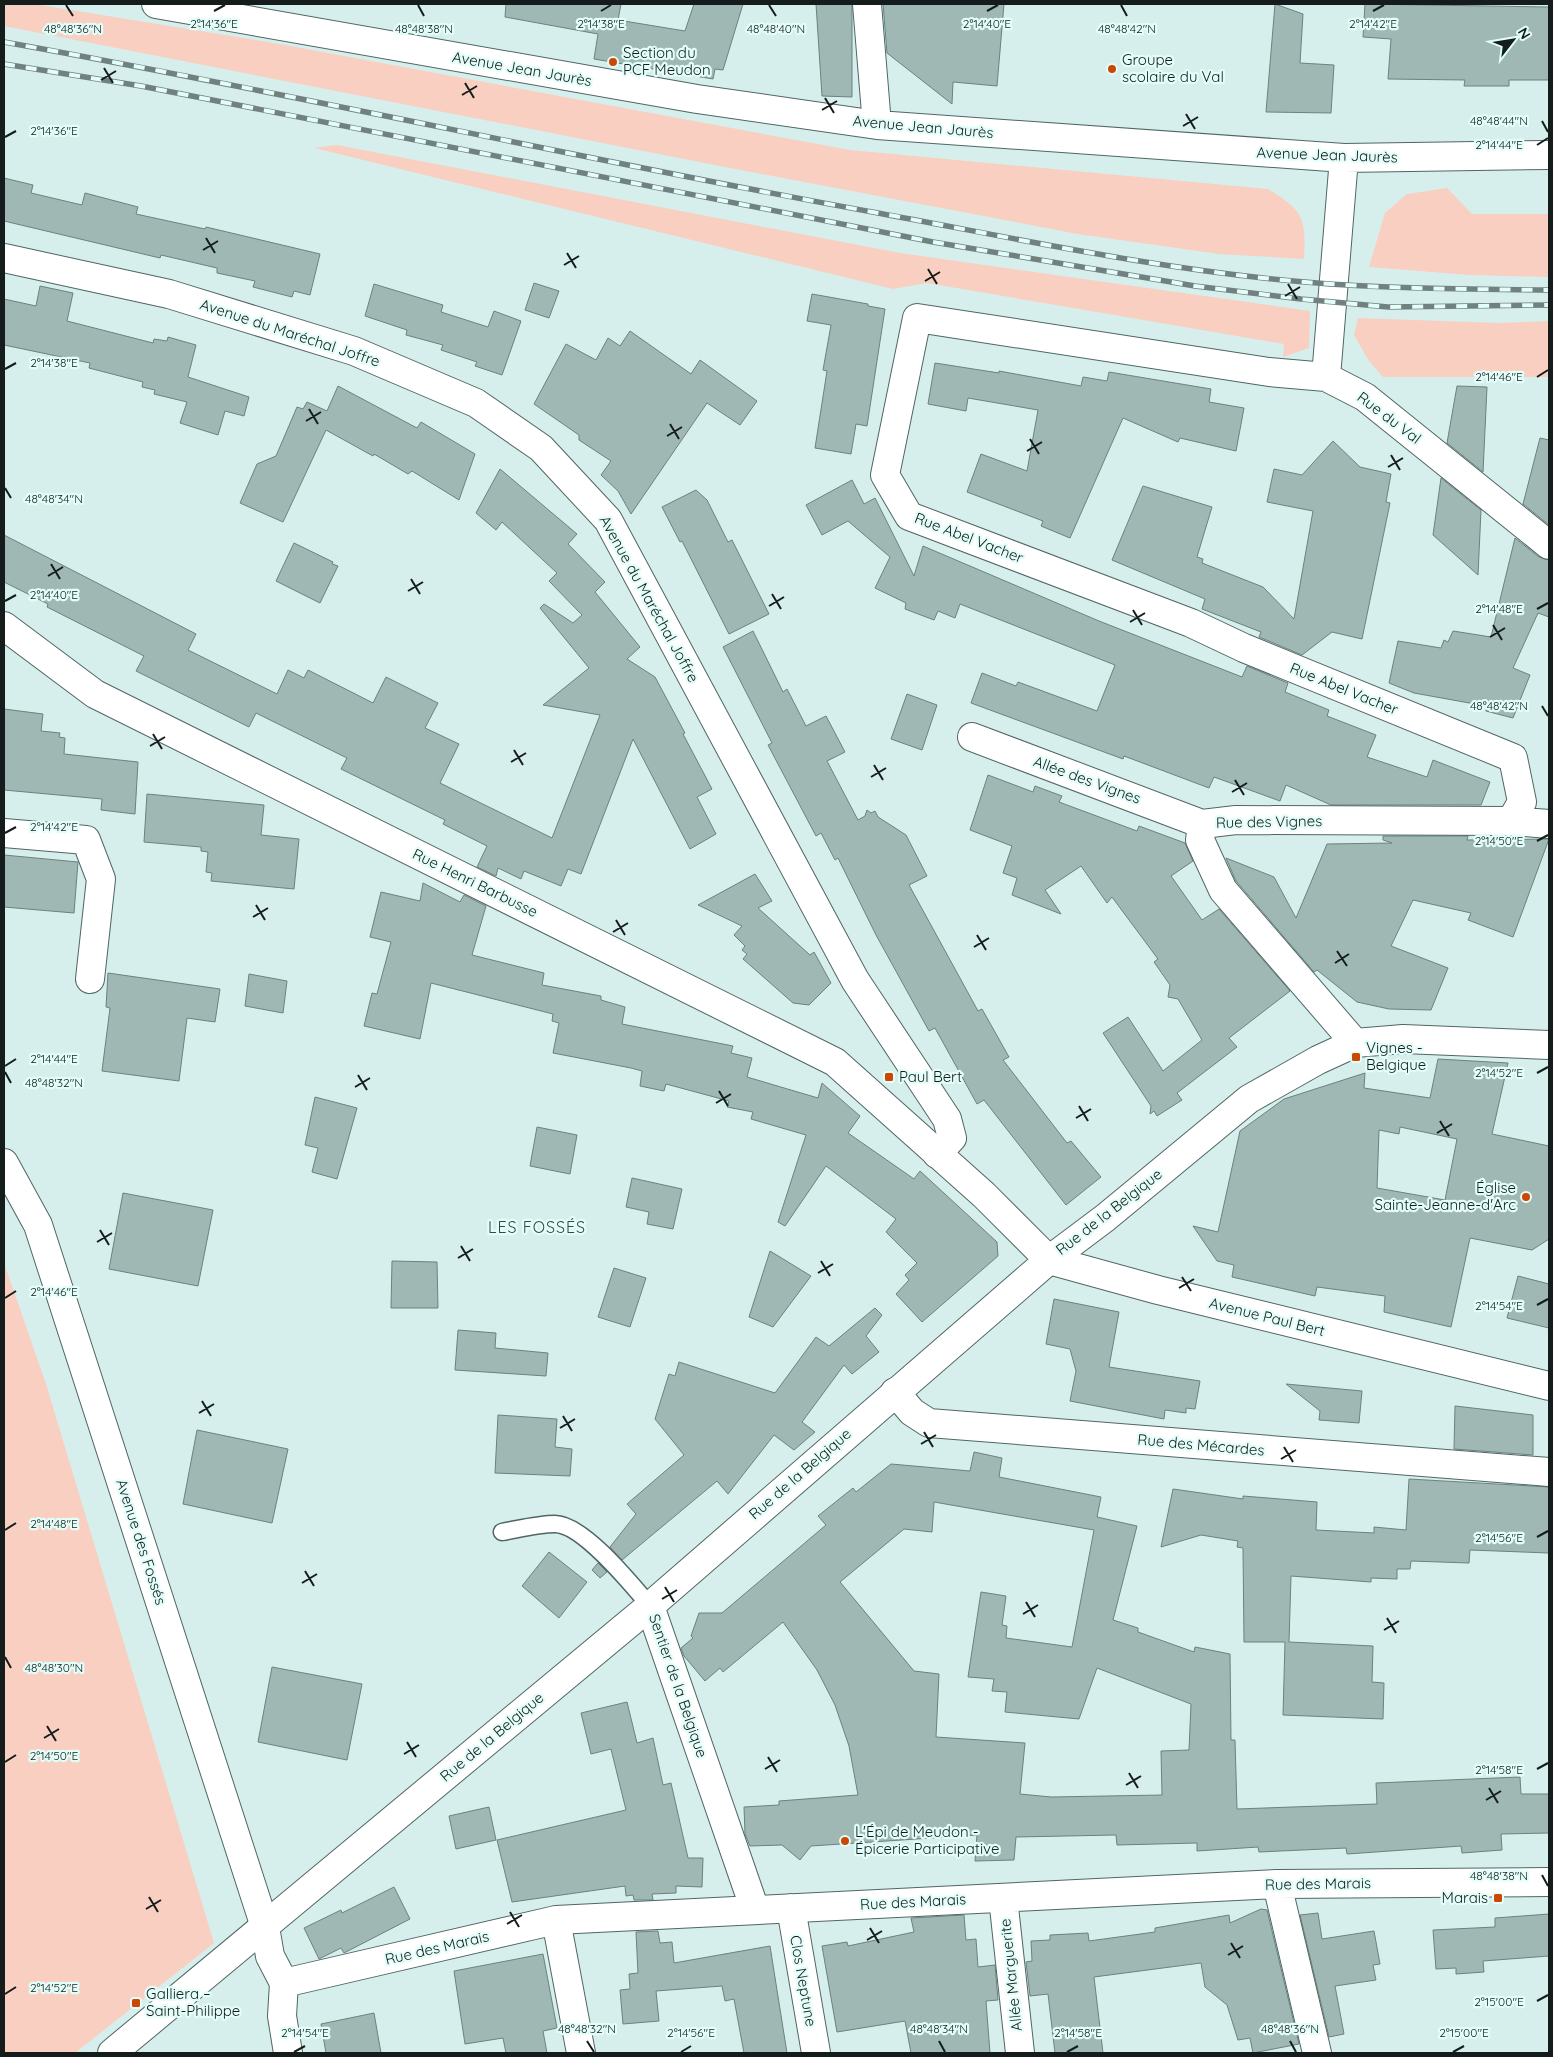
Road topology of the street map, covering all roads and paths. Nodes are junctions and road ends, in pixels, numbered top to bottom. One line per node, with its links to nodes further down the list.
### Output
1 (156, 4): 3 (street, Avenue Jean Jaurès)
2 (867, 4): 3 (street)
3 (877, 125): 5 (street, Avenue Jean Jaurès)
4 (1549, 155): 5 (street, Avenue Jean Jaurès)
5 (1344, 158): 7 (street)
6 (4, 258): 18 (street, Avenue du Maréchal Joffre)
7 (1326, 377): 8 (street, Rue du Val); 11 (street, Rue Abel Vacher)
8 (1549, 545)
9 (4, 626): 18 (street, Rue Henri Barbusse)
10 (972, 737): 12 (street, Allée des Vignes)
11 (1511, 821): 12 (street, Rue des Vignes); 13 (street, Rue des Vignes)
12 (1202, 824): 16 (street, Rue des Vignes)
13 (1549, 824)
14 (4, 833): 15 (street)
15 (90, 979)
16 (1354, 1044): 17 (street, Rue de la Belgique); 20 (street, Rue de la Belgique)
17 (1549, 1045)
18 (937, 1154): 20 (street)
19 (4, 1163): 32 (street, Avenue des Fossés)
20 (1048, 1260): 21 (street, Avenue Paul Bert); 22 (street, Rue de la Belgique)
21 (1549, 1386)
22 (895, 1392): 23 (street, Rue des Mécardes); 25 (street, Rue de la Belgique)
23 (1549, 1472)
24 (502, 1532): 25 (lane, Sentier de la Belgique)
25 (650, 1606): 30 (street, Sentier de la Belgique); 32 (street, Rue de la Belgique)
26 (1549, 1882): 27 (street, Rue des Marais)
27 (1277, 1884): 28 (street, Rue des Marais); 39 (street)
28 (1003, 1898): 29 (street, Rue des Marais); 38 (street, Allée Marguerite)
29 (791, 1908): 30 (street, Rue des Marais); 37 (street, Clos Neptune)
30 (755, 1910): 31 (street, Rue des Marais)
31 (556, 1920): 33 (street, Rue des Marais); 36 (street)
32 (265, 1927): 33 (street, Avenue des Fossés); 34 (street, Rue de la Belgique)
33 (284, 1983): 35 (street)
34 (112, 2053)
35 (288, 2053)
36 (581, 2053)
37 (816, 2053)
38 (1020, 2053)
39 (1317, 2053)

